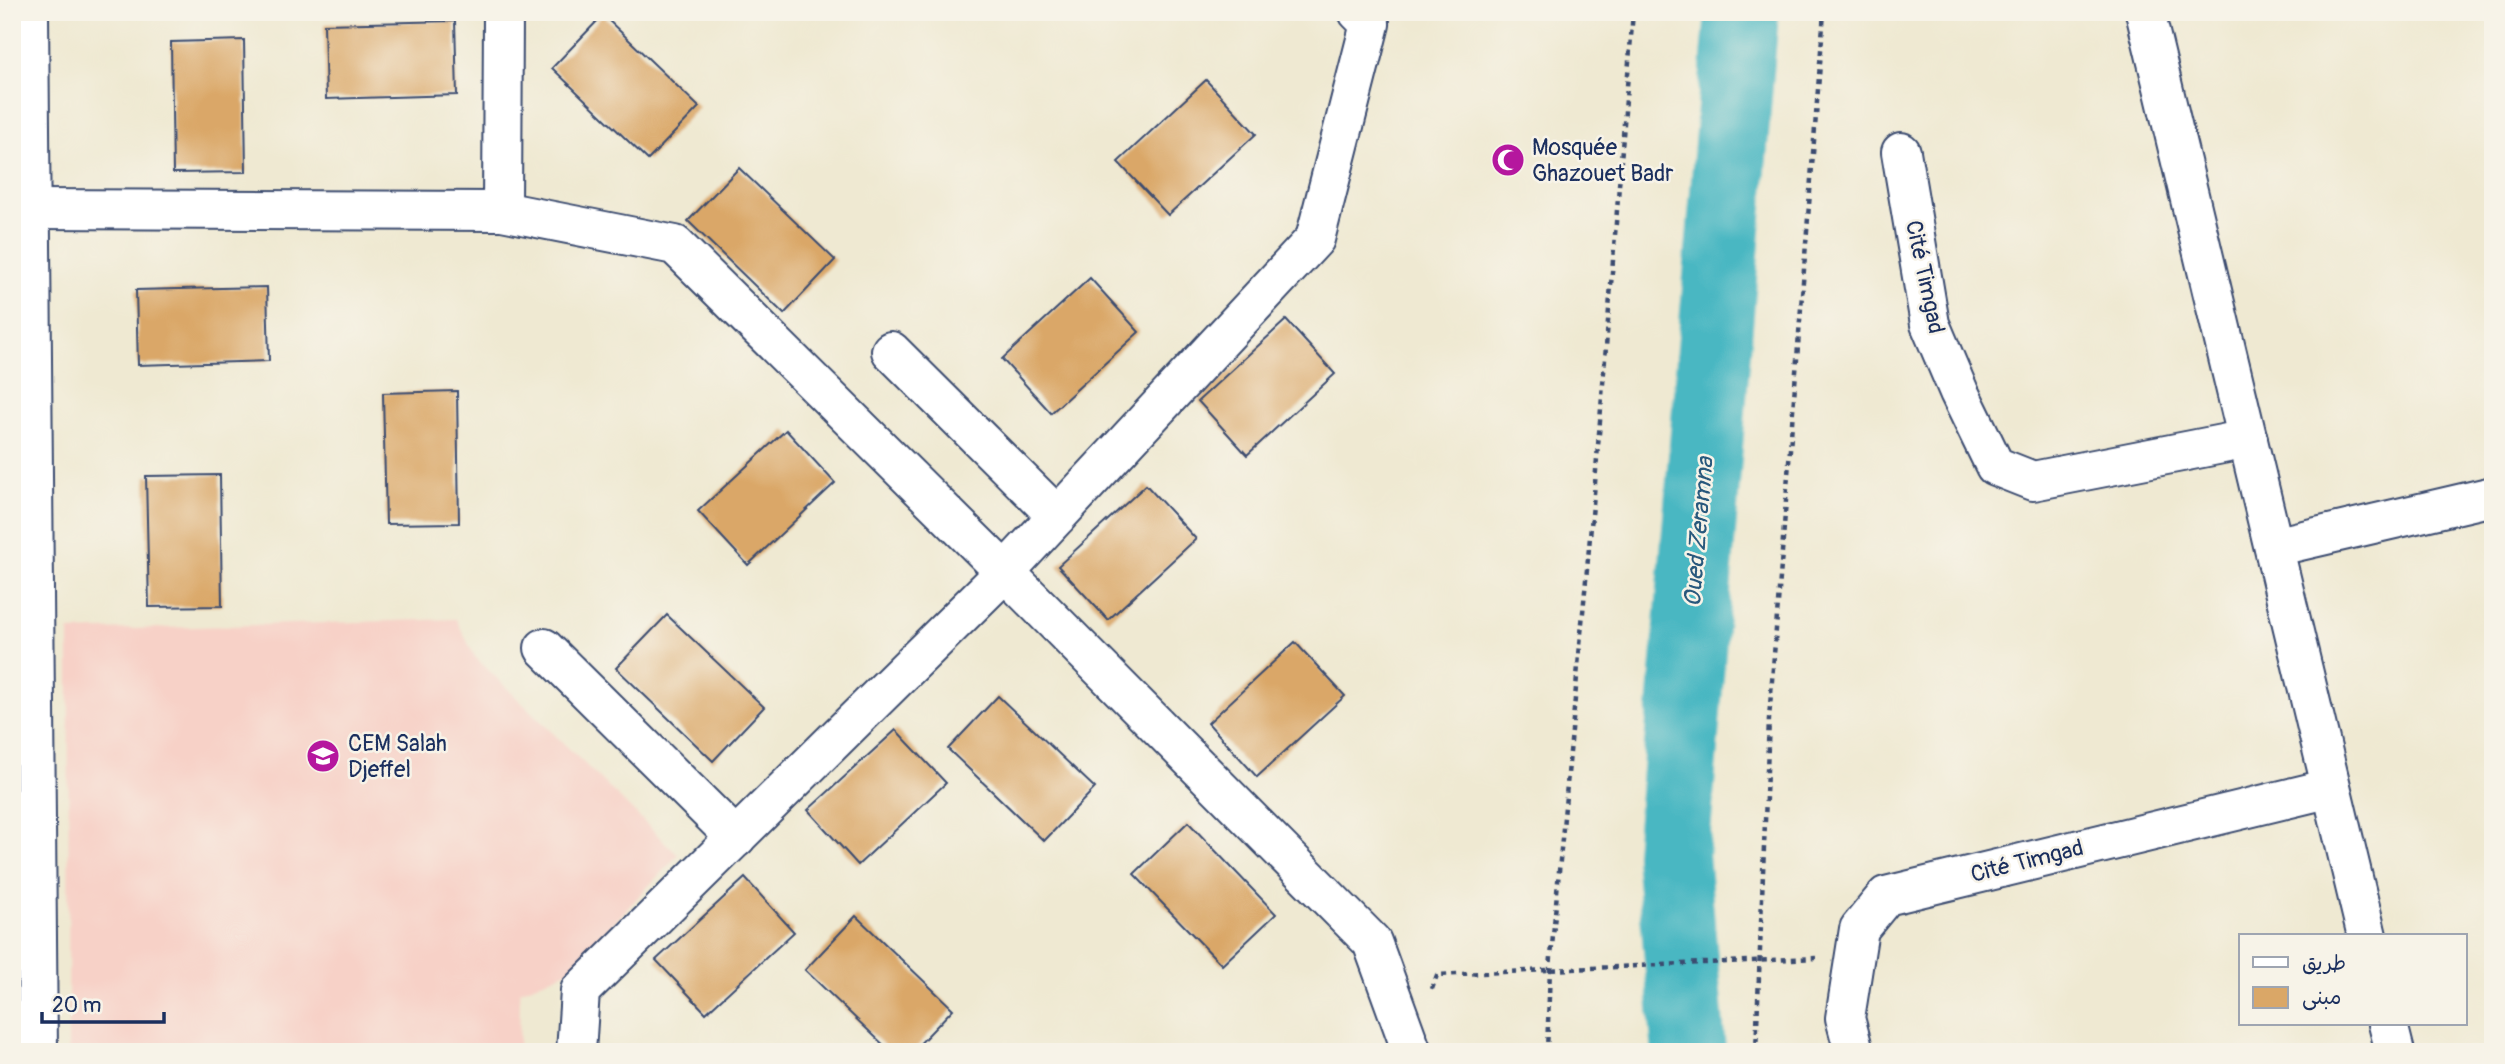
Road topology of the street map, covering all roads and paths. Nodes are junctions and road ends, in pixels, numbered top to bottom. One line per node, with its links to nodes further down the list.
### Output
1 (29, 12): 8 (street)
2 (503, 12): 9 (street)
3 (1359, 12): 14 (street)
4 (1633, 12): 23 (path)
5 (1824, 12): 22 (path)
6 (2146, 12): 12 (street)
7 (1902, 152): 12 (street, Cité Timgad)
8 (31, 209): 9 (street); 11 (street)
9 (502, 211): 16 (street)
10 (891, 351): 14 (street)
11 (23, 412): 26 (street)
12 (2248, 439): 15 (street)
13 (2493, 495): 15 (street)
14 (1057, 516): 16 (street)
15 (2274, 547): 18 (street)
16 (1005, 572): 19 (street); 25 (street)
17 (544, 648): 19 (street)
18 (2331, 788): 20 (street); 21 (street, Cité Timgad)
19 (736, 838): 27 (street)
20 (2367, 934)
21 (1855, 956): 22 (path); 30 (street, Cité Timgad)
22 (1760, 962): 23 (path); 29 (path)
23 (1550, 968): 25 (path); 28 (path)
24 (2388, 1026): 31 (street)
25 (1408, 1051)
26 (38, 1052)
27 (576, 1052)
28 (1547, 1052)
29 (1756, 1052)
30 (1854, 1052)
31 (2395, 1052)

